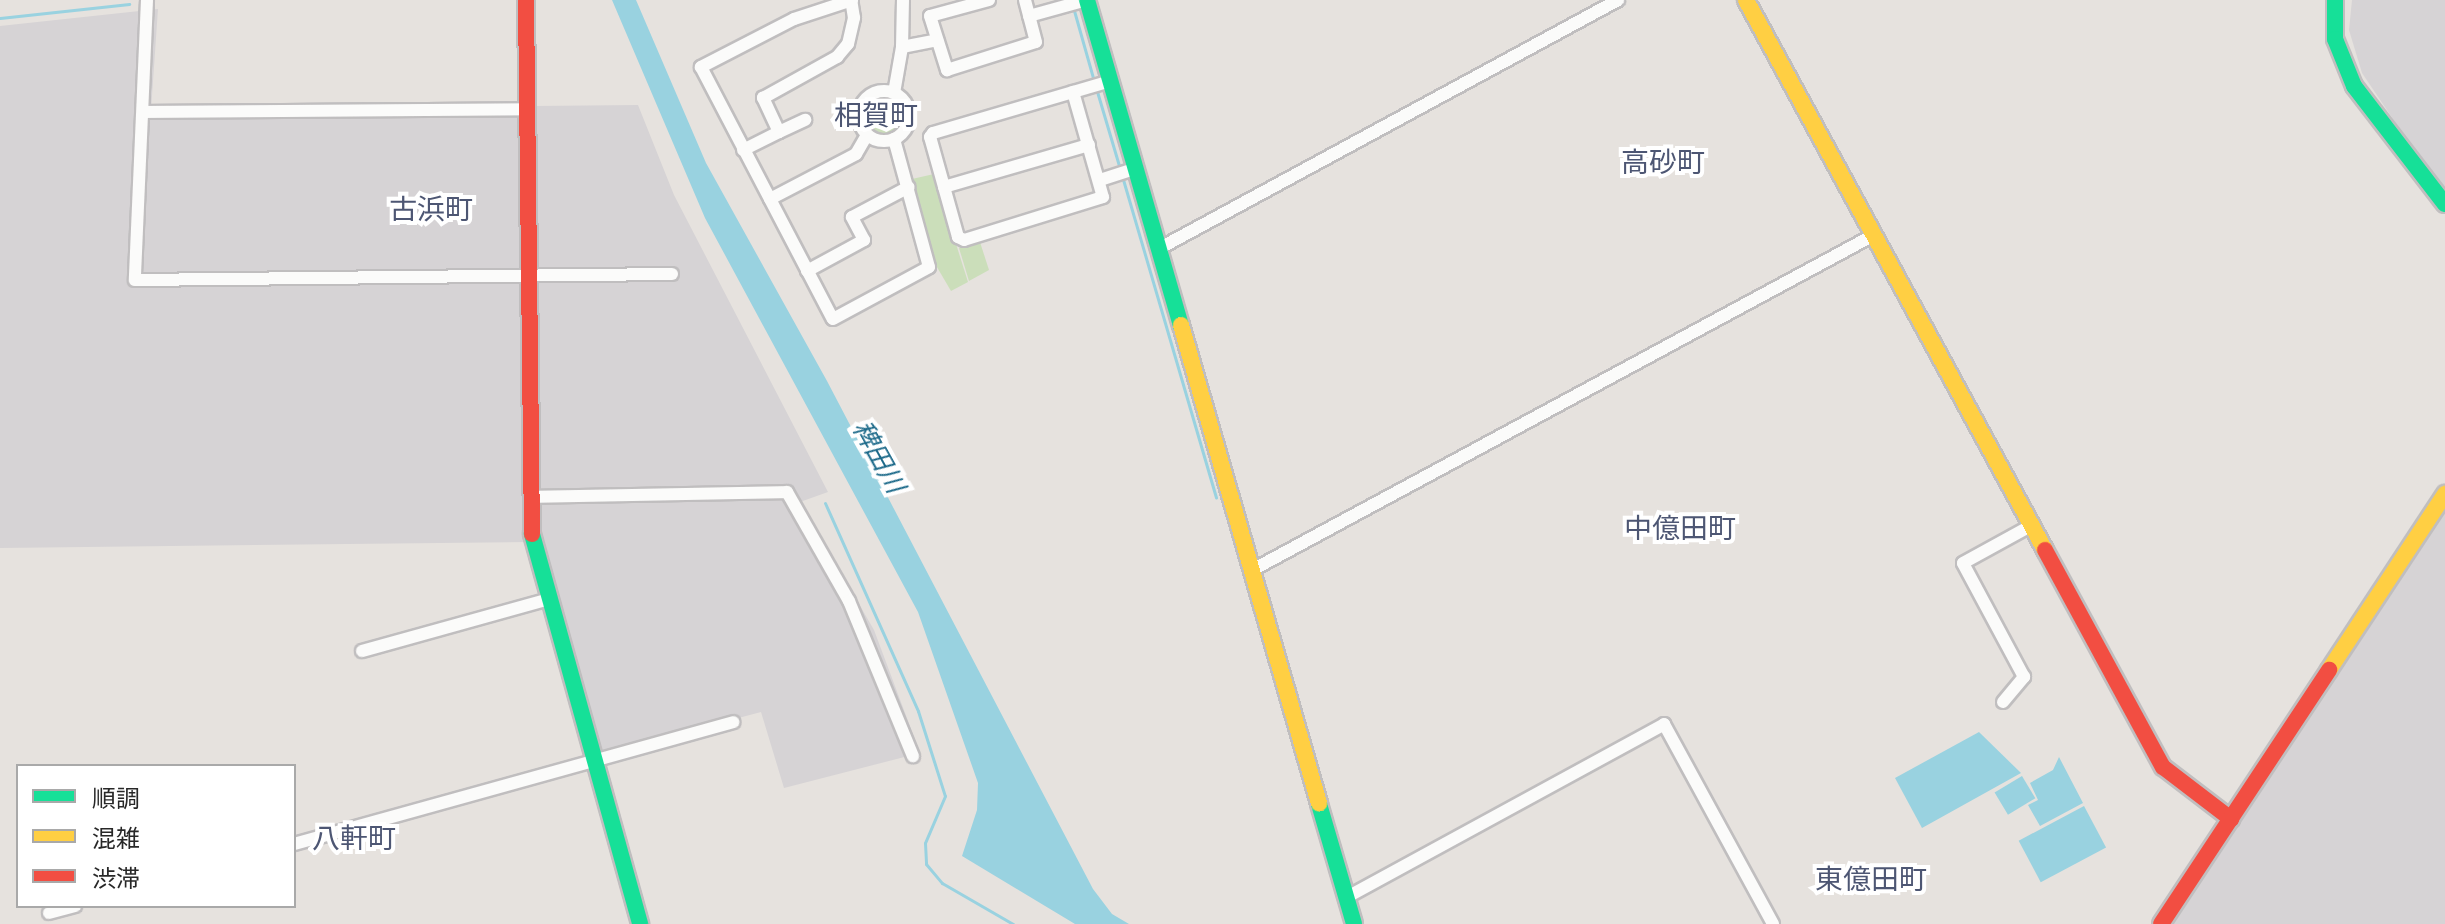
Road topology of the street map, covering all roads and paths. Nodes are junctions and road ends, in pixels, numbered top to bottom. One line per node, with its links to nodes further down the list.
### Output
1 (147, 0): 18 (street)
2 (526, 0): 17 (street)
3 (852, 0): 20 (street); 24 (street)
4 (903, 0): 13 (street)
5 (989, 0): 12 (street)
6 (1025, 0): 11 (street)
7 (1618, 0): 32 (street)
8 (1746, 0): 31 (street)
9 (2335, 0): 30 (street)
10 (1077, 3): 11 (street); 14 (street)
11 (1029, 16): 12 (street)
12 (937, 40): 13 (street)
13 (902, 47): 16 (street)
14 (1101, 84): 15 (street); 25 (street)
15 (1073, 92): 23 (street); 28 (street)
16 (894, 93): 21 (street); 22 (street)
17 (527, 109): 18 (street); 35 (street)
18 (145, 112): 35 (street)
19 (805, 120): 20 (street)
20 (779, 132): 24 (street)
21 (867, 135): 22 (street); 29 (street)
22 (894, 139): 27 (street)
23 (1089, 145): 26 (street); 28 (street)
24 (743, 150): 29 (street)
25 (1127, 171): 26 (street); 32 (street)
26 (1100, 180): 28 (street)
27 (909, 187): 33 (street); 33 (street)
28 (944, 187)
29 (770, 199): 33 (street)
30 (2445, 204)
31 (1872, 236): 38 (street); 39 (street)
32 (1160, 248): 39 (street)
33 (807, 271)
34 (672, 274): 35 (street)
35 (530, 275): 37 (street)
36 (2445, 494): 46 (street)
37 (531, 497): 40 (street); 44 (street)
38 (2032, 525): 42 (street); 46 (street)
39 (1254, 569): 48 (street)
40 (549, 599): 41 (street); 45 (street)
41 (362, 651)
42 (2003, 702)
43 (733, 722): 45 (street)
44 (913, 756)
45 (594, 758): 47 (street); 51 (street)
46 (2231, 819): 54 (street)
47 (296, 843)
48 (1349, 896): 52 (street); 53 (street)
49 (68, 908): 50 (street)
50 (49, 913)
51 (635, 923)
52 (1354, 924)
53 (1773, 924)
54 (2161, 924)

